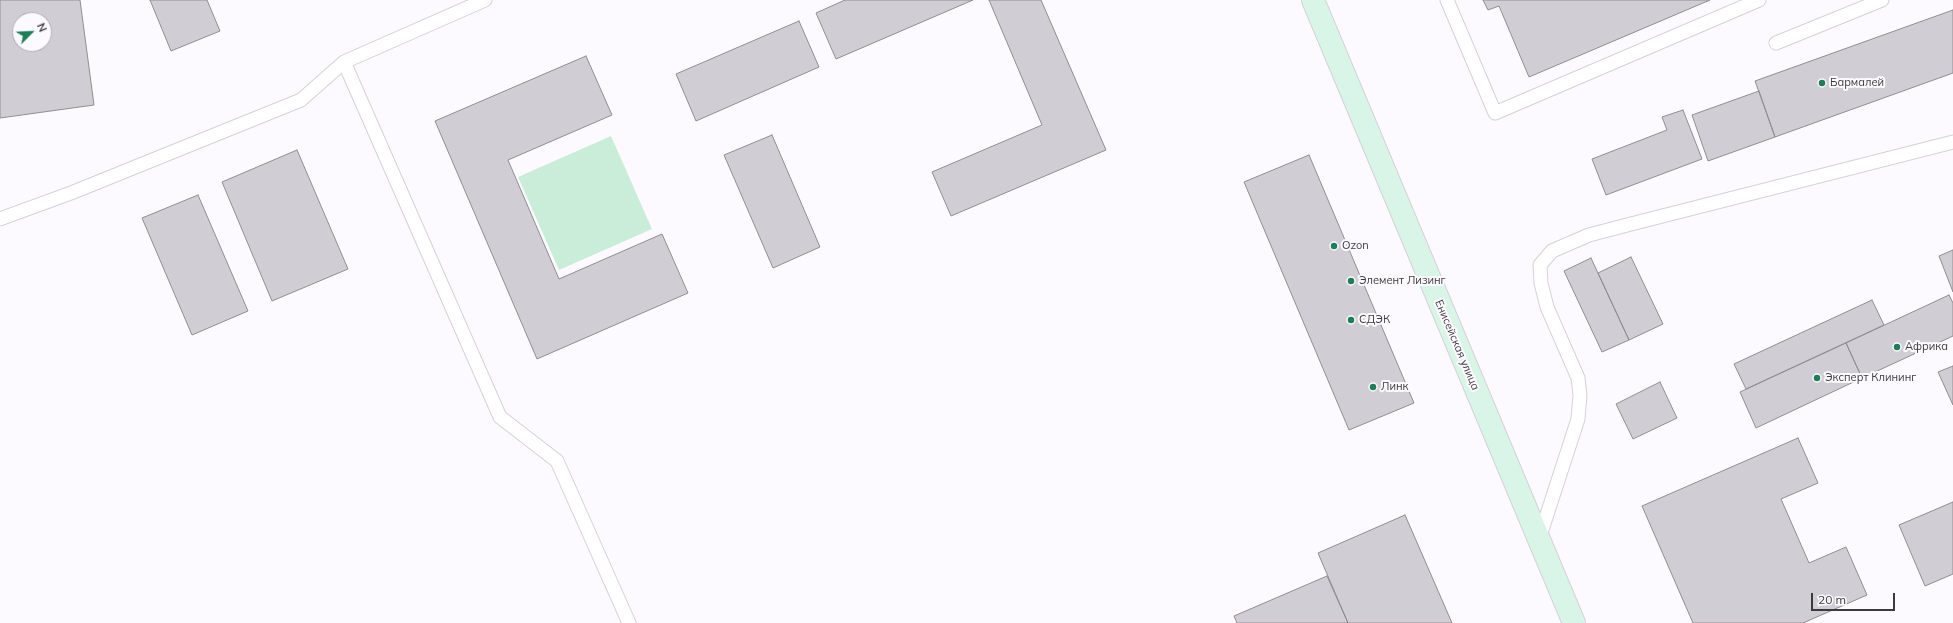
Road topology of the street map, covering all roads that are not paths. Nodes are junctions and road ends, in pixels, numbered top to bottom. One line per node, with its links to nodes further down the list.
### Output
1 (485, 0): 7 (lane)
2 (1313, 0): 10 (street, Енисейская улица)
3 (1447, 0): 4 (lane)
4 (1759, 0)
5 (1882, 0): 6 (lane)
6 (1776, 44)
7 (344, 62): 9 (lane); 11 (lane)
8 (1953, 142): 10 (lane)
9 (0, 219)
10 (1539, 539): 12 (street, Енисейская улица)
11 (629, 623)
12 (1574, 623)

